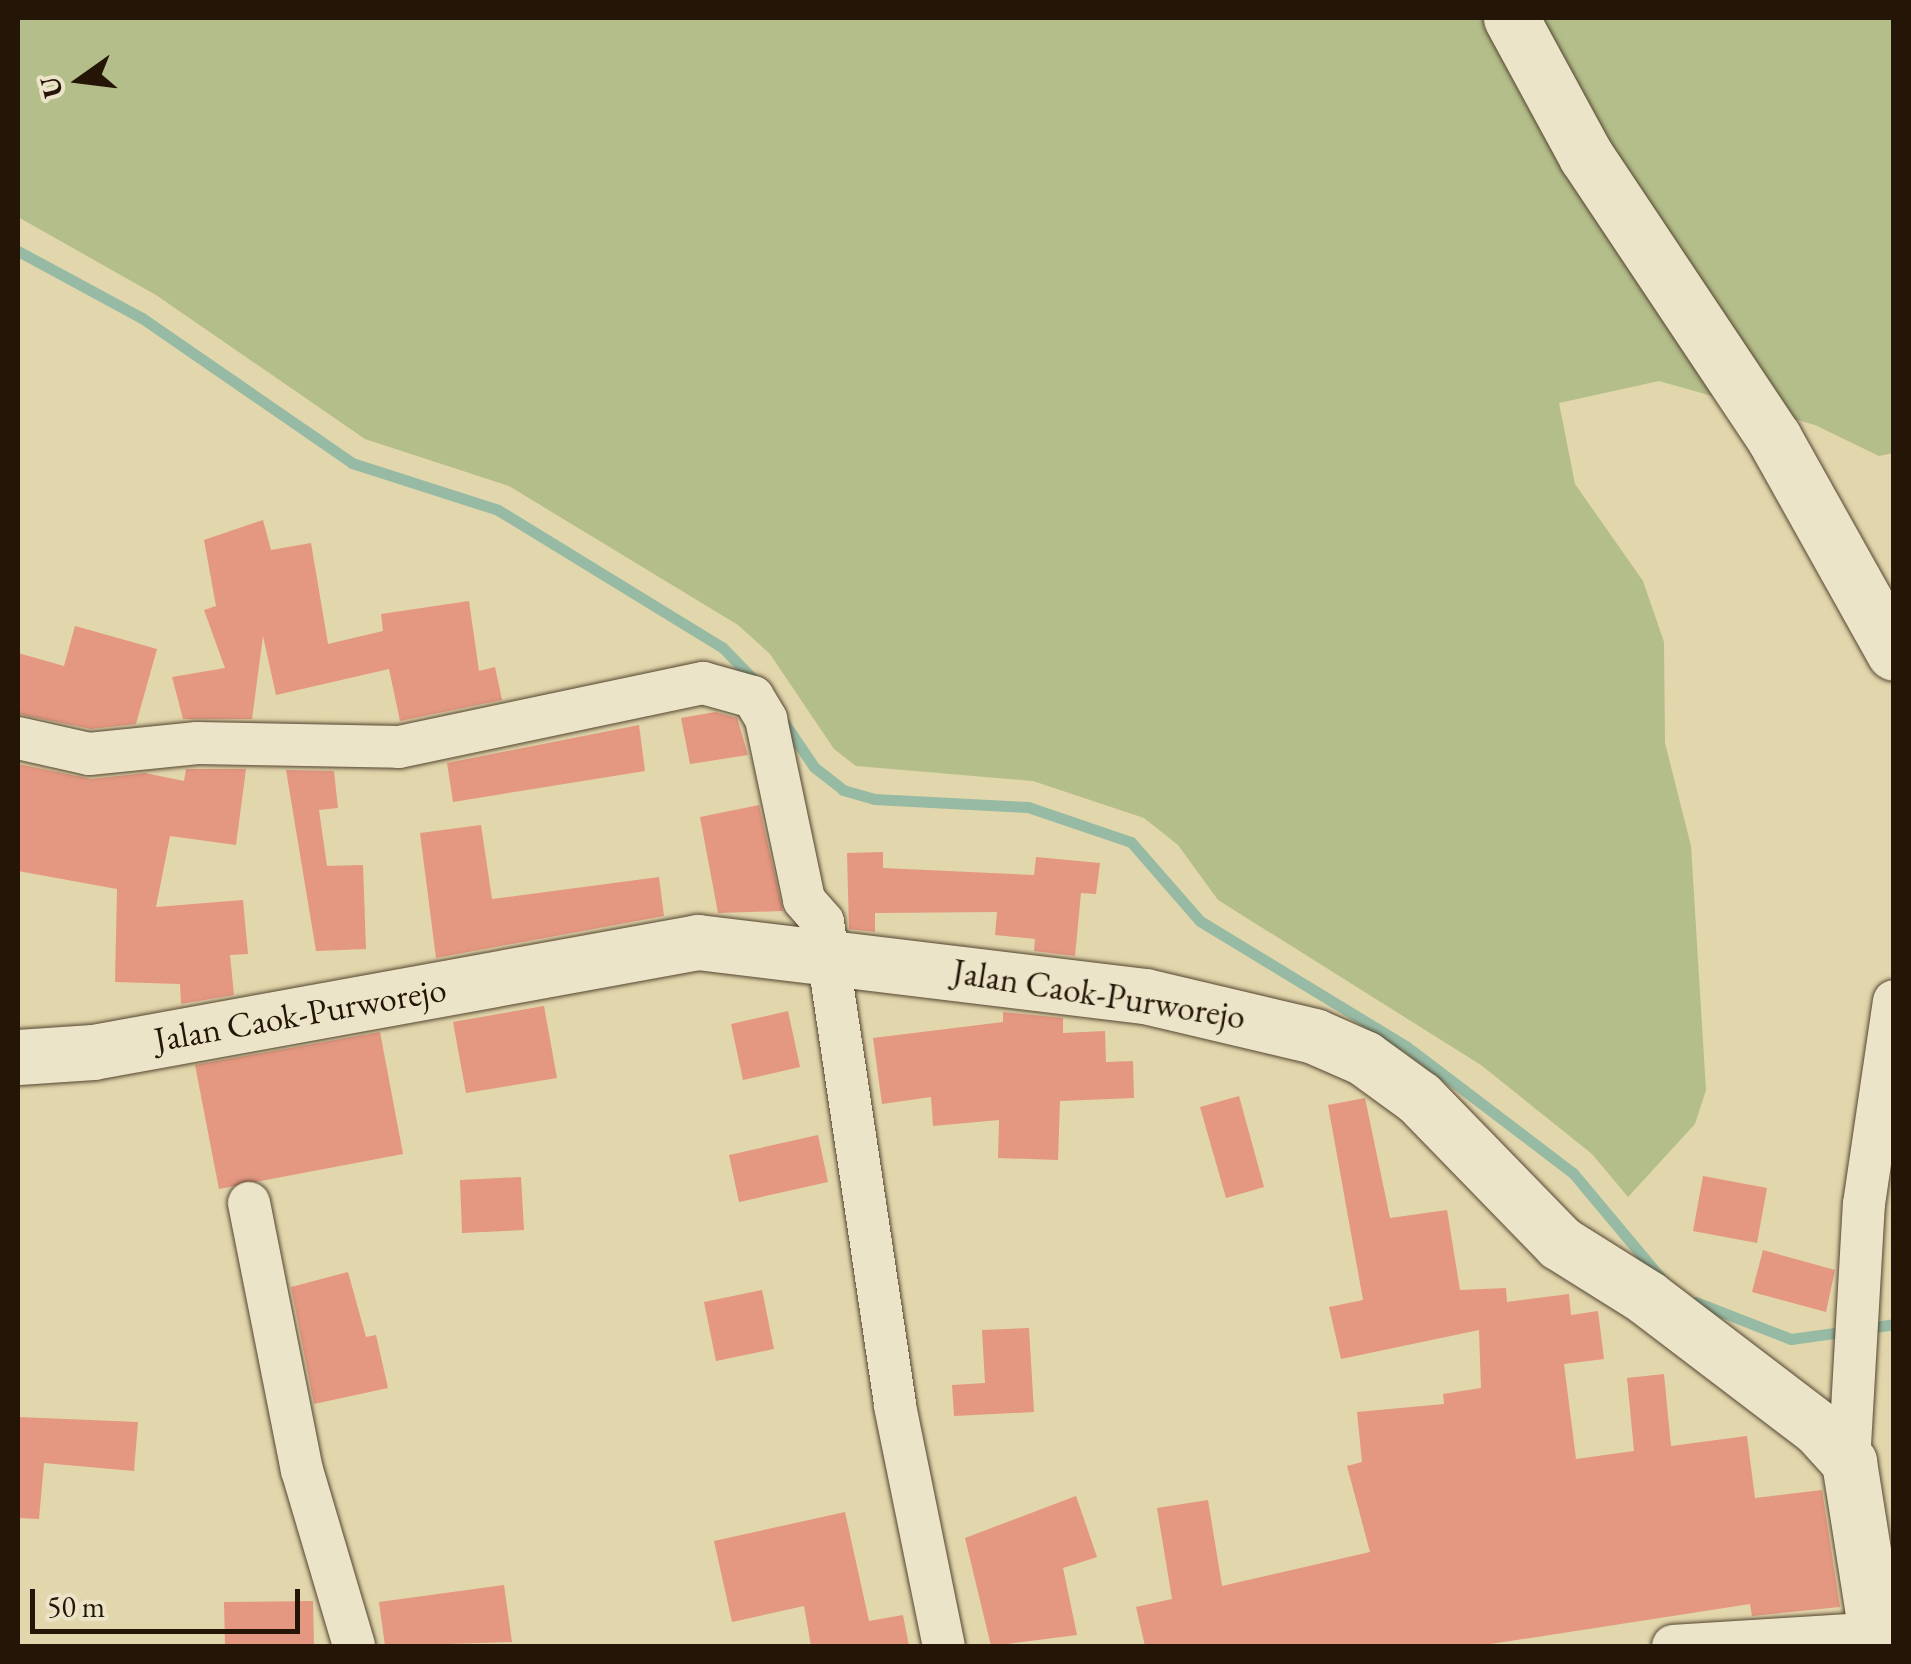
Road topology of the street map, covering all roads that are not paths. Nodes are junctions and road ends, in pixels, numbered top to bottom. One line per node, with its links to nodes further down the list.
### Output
1 (1511, 18): 2 (street)
2 (1894, 653)
3 (18, 738): 4 (street)
4 (827, 957): 6 (street, Jalan Caok-Purworejo); 8 (street, Jalan Caok-Purworejo); 11 (street)
5 (1894, 1000): 8 (street)
6 (18, 1057)
7 (250, 1204): 10 (street)
8 (1849, 1462): 9 (street)
9 (1878, 1640): 12 (street)
10 (354, 1646)
11 (944, 1646)
12 (1673, 1646)

